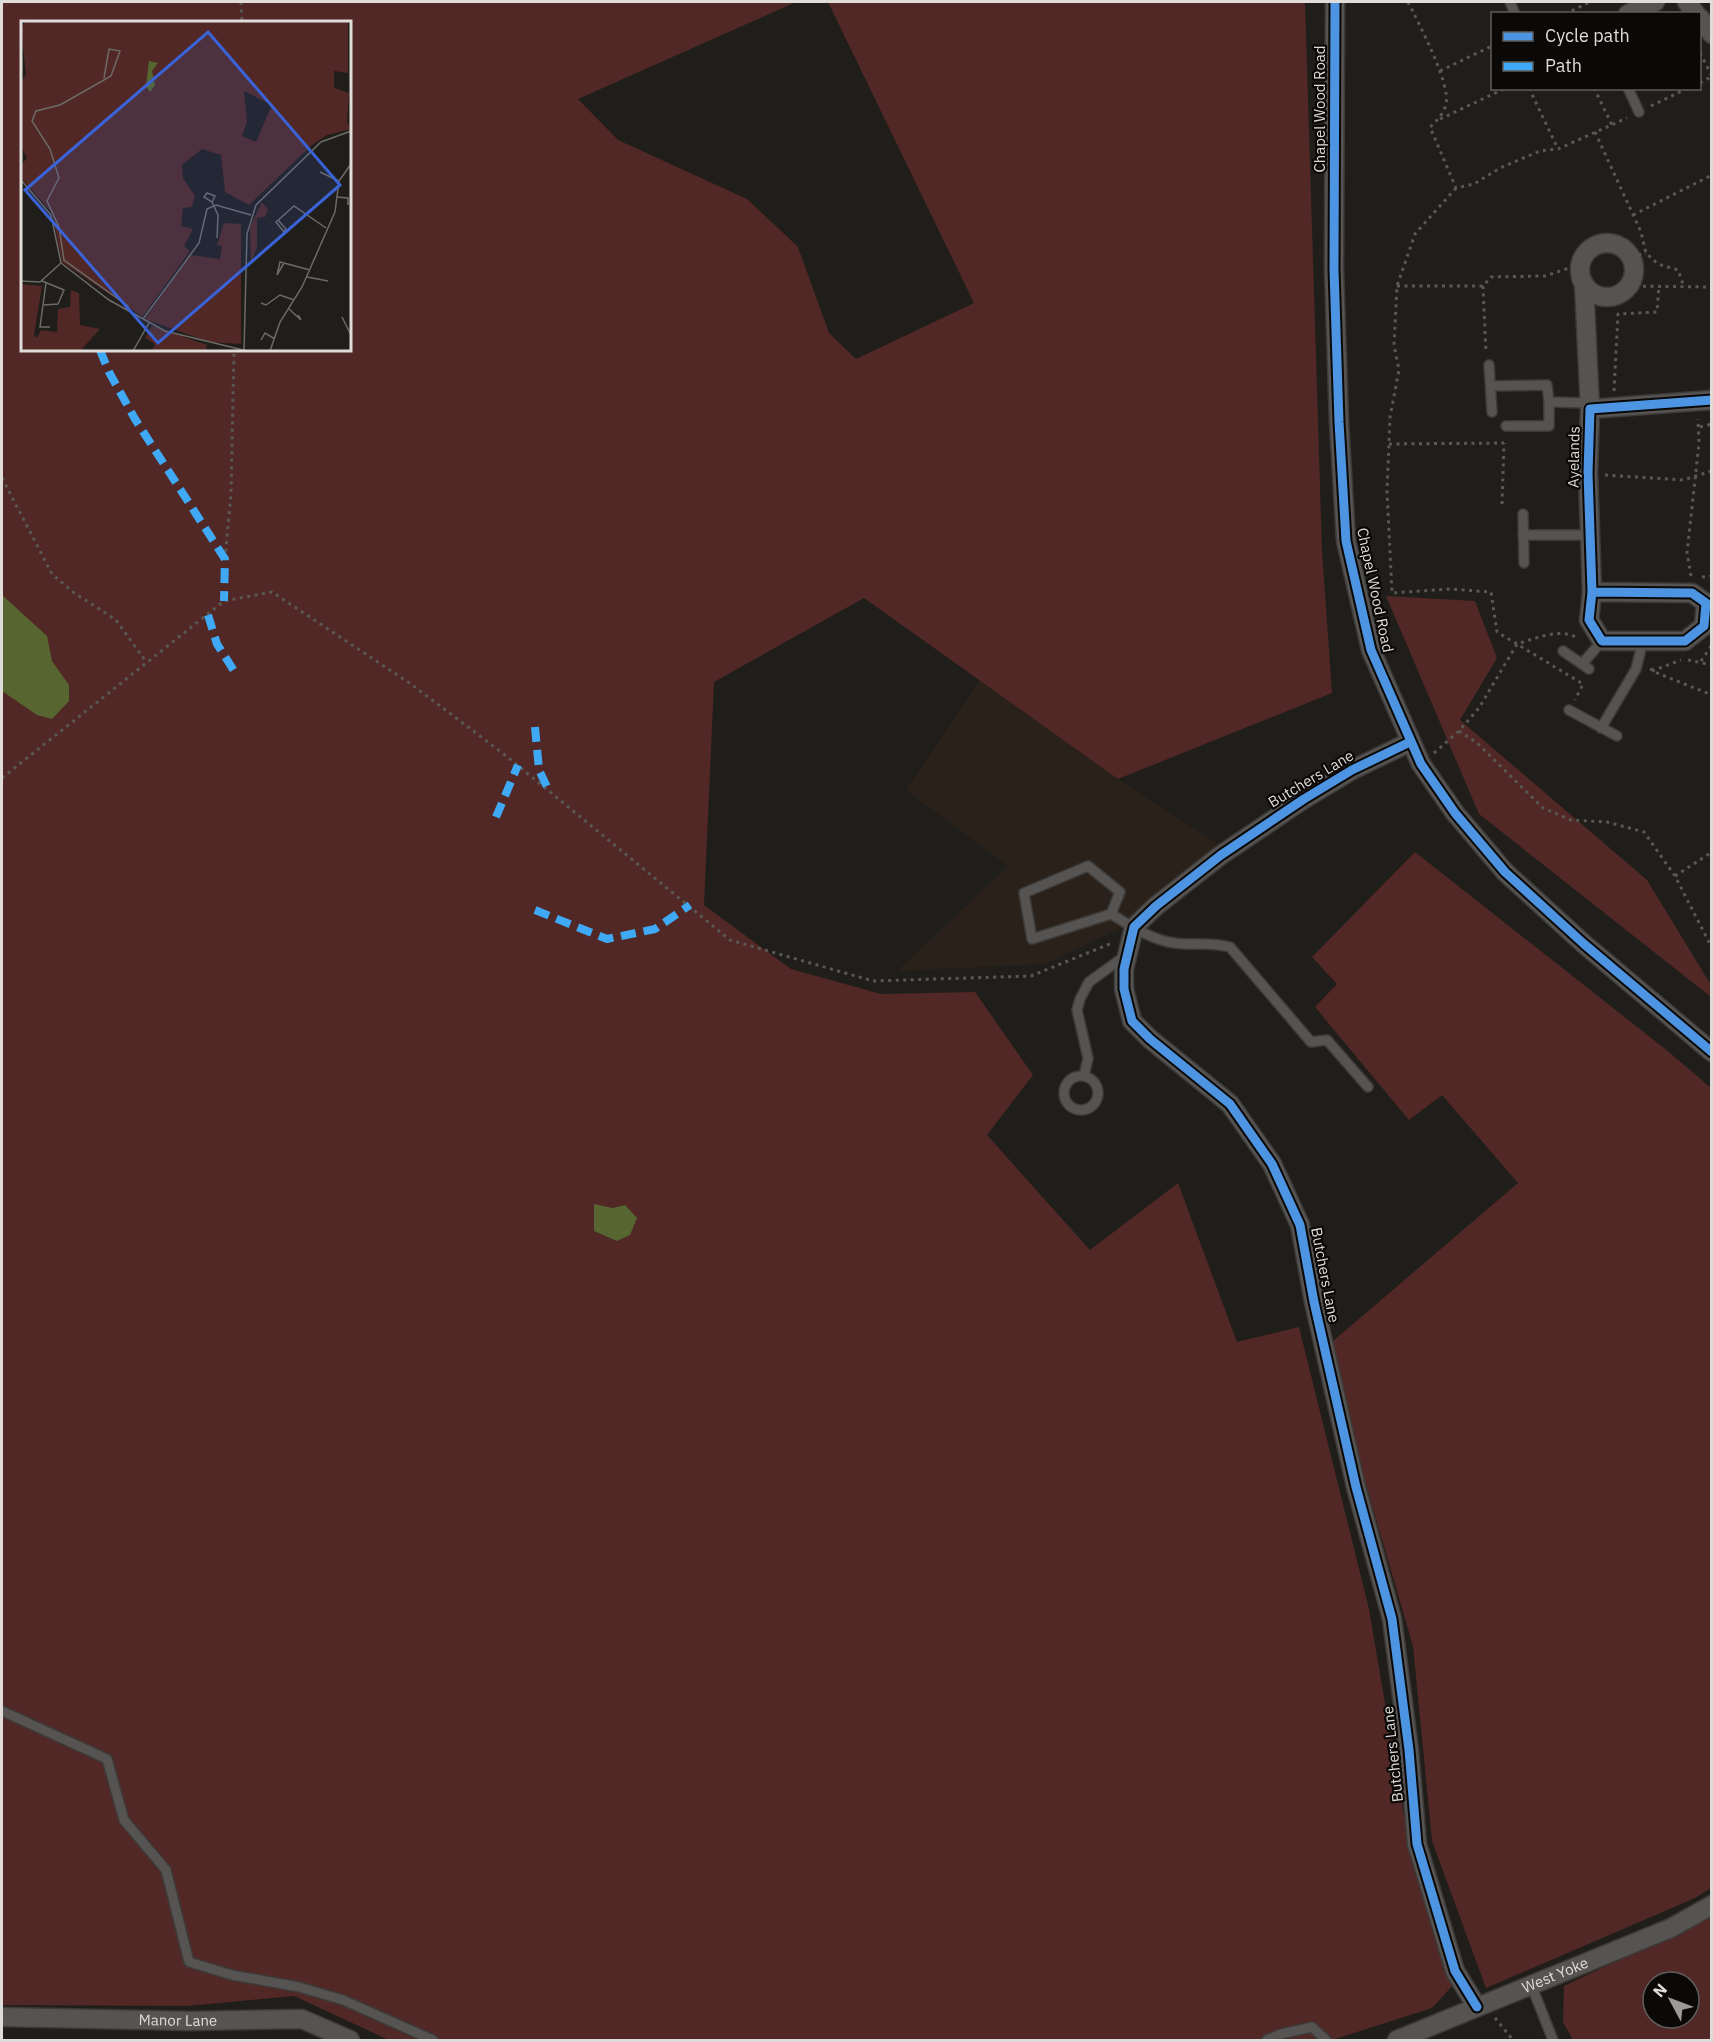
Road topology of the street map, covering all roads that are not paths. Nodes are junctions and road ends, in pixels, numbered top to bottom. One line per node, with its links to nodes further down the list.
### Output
1 (1335, 2): 28 (street, Chapel Wood Road)
2 (1654, 2): 3 (street)
3 (1632, 12)
4 (1701, 19): 5 (street)
5 (1712, 34)
6 (1629, 90): 7 (lane)
7 (1639, 112)
8 (1584, 284): 8 (street, Ayelands); 13 (street, Ayelands)
9 (1489, 365): 10 (lane)
10 (1491, 386): 12 (lane); 14 (lane)
11 (1704, 400): 13 (street, Ayelands)
12 (1549, 402): 13 (lane); 15 (lane)
13 (1590, 406): 17 (street, Ayelands)
14 (1492, 412)
15 (1506, 426)
16 (1523, 514): 18 (lane)
17 (1590, 535): 18 (lane); 20 (street, Ayelands)
18 (1523, 536): 19 (lane)
19 (1524, 563)
20 (1592, 591): 21 (street); 22 (street, Ayelands)
21 (1703, 600): 23 (street)
22 (1602, 641): 23 (street); 24 (lane)
23 (1643, 641): 26 (lane)
24 (1563, 651)
25 (1569, 710): 26 (lane)
26 (1601, 728): 27 (lane)
27 (1617, 736)
28 (1410, 742): 30 (street, Butchers Lane); 32 (street, Chapel Wood Road)
29 (1111, 914): 29 (lane); 30 (lane)
30 (1132, 932): 31 (street, Butchers Lane); 34 (lane)
31 (1127, 955): 33 (lane); 38 (street, Butchers Lane)
32 (1712, 1052)
33 (1084, 1076)
34 (1368, 1087)
35 (2, 1711): 41 (lane)
36 (1712, 1905): 37 (street, West Yoke)
37 (1532, 1987): 38 (street, West Yoke); 45 (lane)
38 (1480, 2006): 44 (street, West Yoke)
39 (2, 2017): 40 (street, Manor Lane)
40 (350, 2040)
41 (433, 2040)
42 (1267, 2040): 43 (lane)
43 (1326, 2040)
44 (1397, 2040)
45 (1552, 2040)

